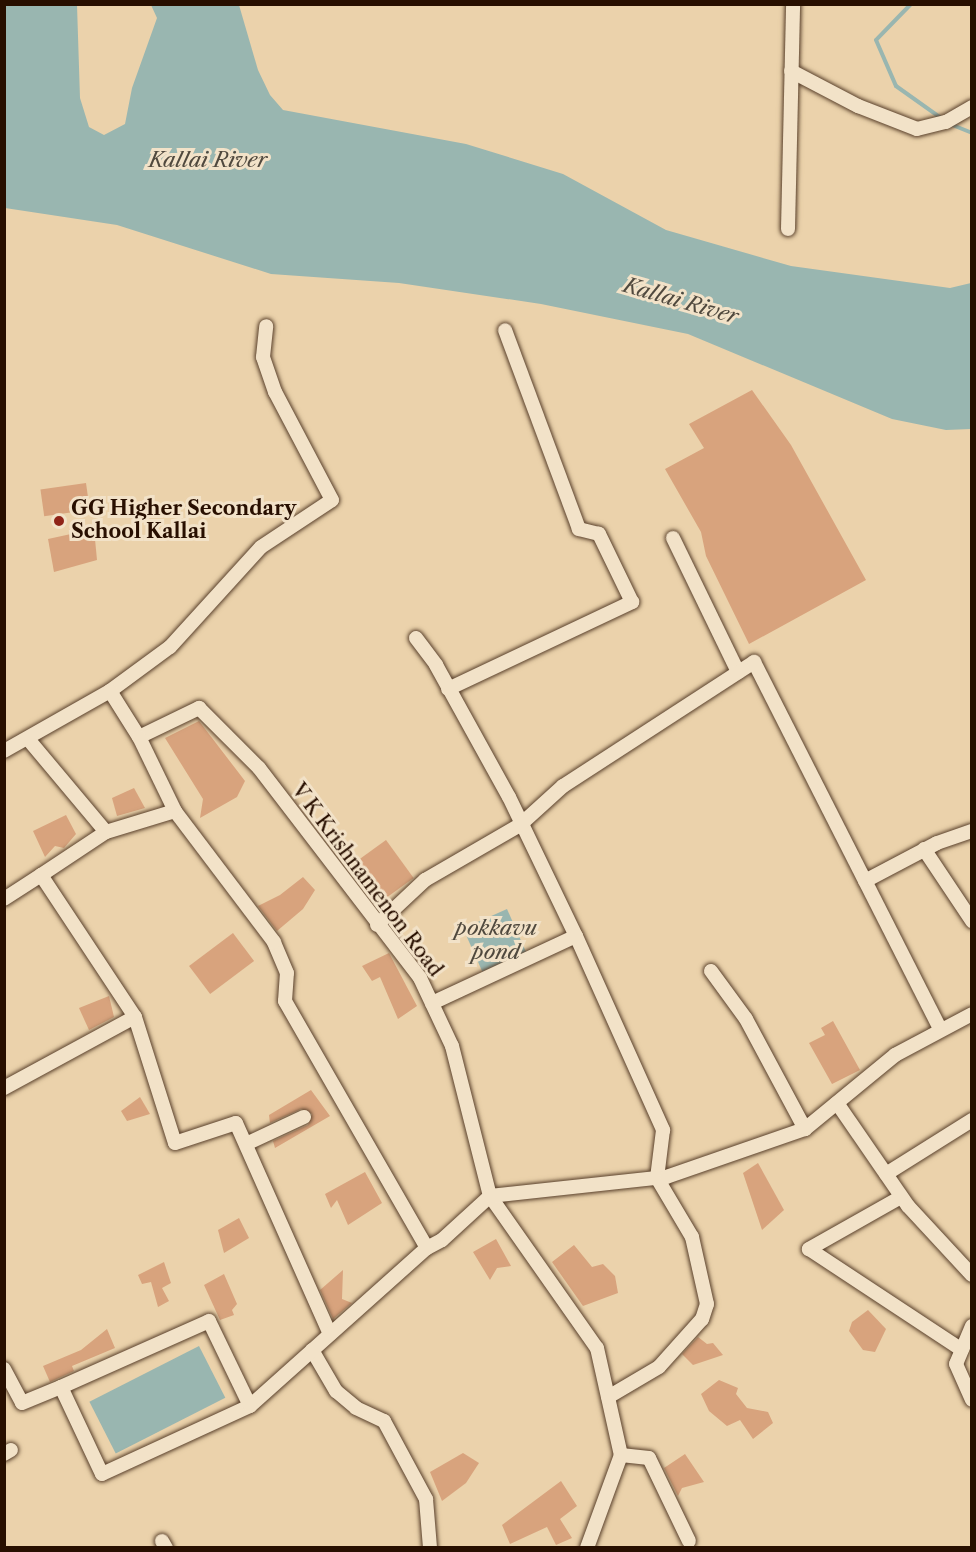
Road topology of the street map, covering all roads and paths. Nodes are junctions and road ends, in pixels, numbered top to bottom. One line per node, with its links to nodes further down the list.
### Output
1 (793, 4): 2 (street)
2 (791, 71): 3 (street); 4 (street)
3 (972, 107)
4 (788, 229)
5 (266, 326): 11 (street)
6 (505, 330): 10 (street)
7 (673, 538): 9 (street)
8 (416, 638): 10 (street)
9 (738, 672): 16 (street); 21 (street)
10 (448, 689): 16 (street)
11 (110, 690): 12 (street); 13 (street)
12 (139, 737): 15 (street); 24 (street, V K Krishnamenon Road)
13 (28, 739): 14 (street); 18 (street)
14 (4, 751)
15 (175, 811): 18 (street); 41 (street)
16 (520, 825): 24 (street); 25 (street)
17 (972, 831): 19 (street)
18 (106, 832): 20 (street)
19 (924, 849): 21 (street); 23 (street)
20 (41, 875): 22 (street); 29 (street)
21 (865, 881): 30 (street)
22 (4, 899)
23 (972, 921)
24 (376, 926): 27 (street, V K Krishnamenon Road)
25 (576, 936): 27 (street); 38 (street)
26 (711, 971): 35 (street)
27 (432, 1004): 39 (street, V K Krishnamenon Road)
28 (972, 1014): 30 (street)
29 (135, 1017): 31 (street); 36 (street)
30 (940, 1029): 32 (street)
31 (4, 1088)
32 (837, 1103): 35 (street); 37 (street)
33 (304, 1117): 36 (street)
34 (972, 1119): 37 (street)
35 (805, 1130): 38 (street)
36 (246, 1144): 44 (street)
37 (886, 1174): 40 (street)
38 (657, 1178): 39 (street); 49 (street)
39 (490, 1196): 41 (street); 49 (street, V K Krishnamenon Road)
40 (901, 1197): 42 (street); 46 (street)
41 (427, 1248): 44 (street)
42 (972, 1275)
43 (972, 1326): 46 (street)
44 (330, 1334): 45 (street)
45 (312, 1350): 51 (street); 54 (street)
46 (962, 1350): 50 (street)
47 (4, 1369): 48 (street)
48 (61, 1387): 51 (street); 51 (street)
49 (608, 1397): 52 (street, V K Krishnamenon Road)
50 (972, 1400)
51 (250, 1406)
52 (621, 1455): 53 (street); 55 (street)
53 (689, 1541)
54 (430, 1548)
55 (587, 1548)

